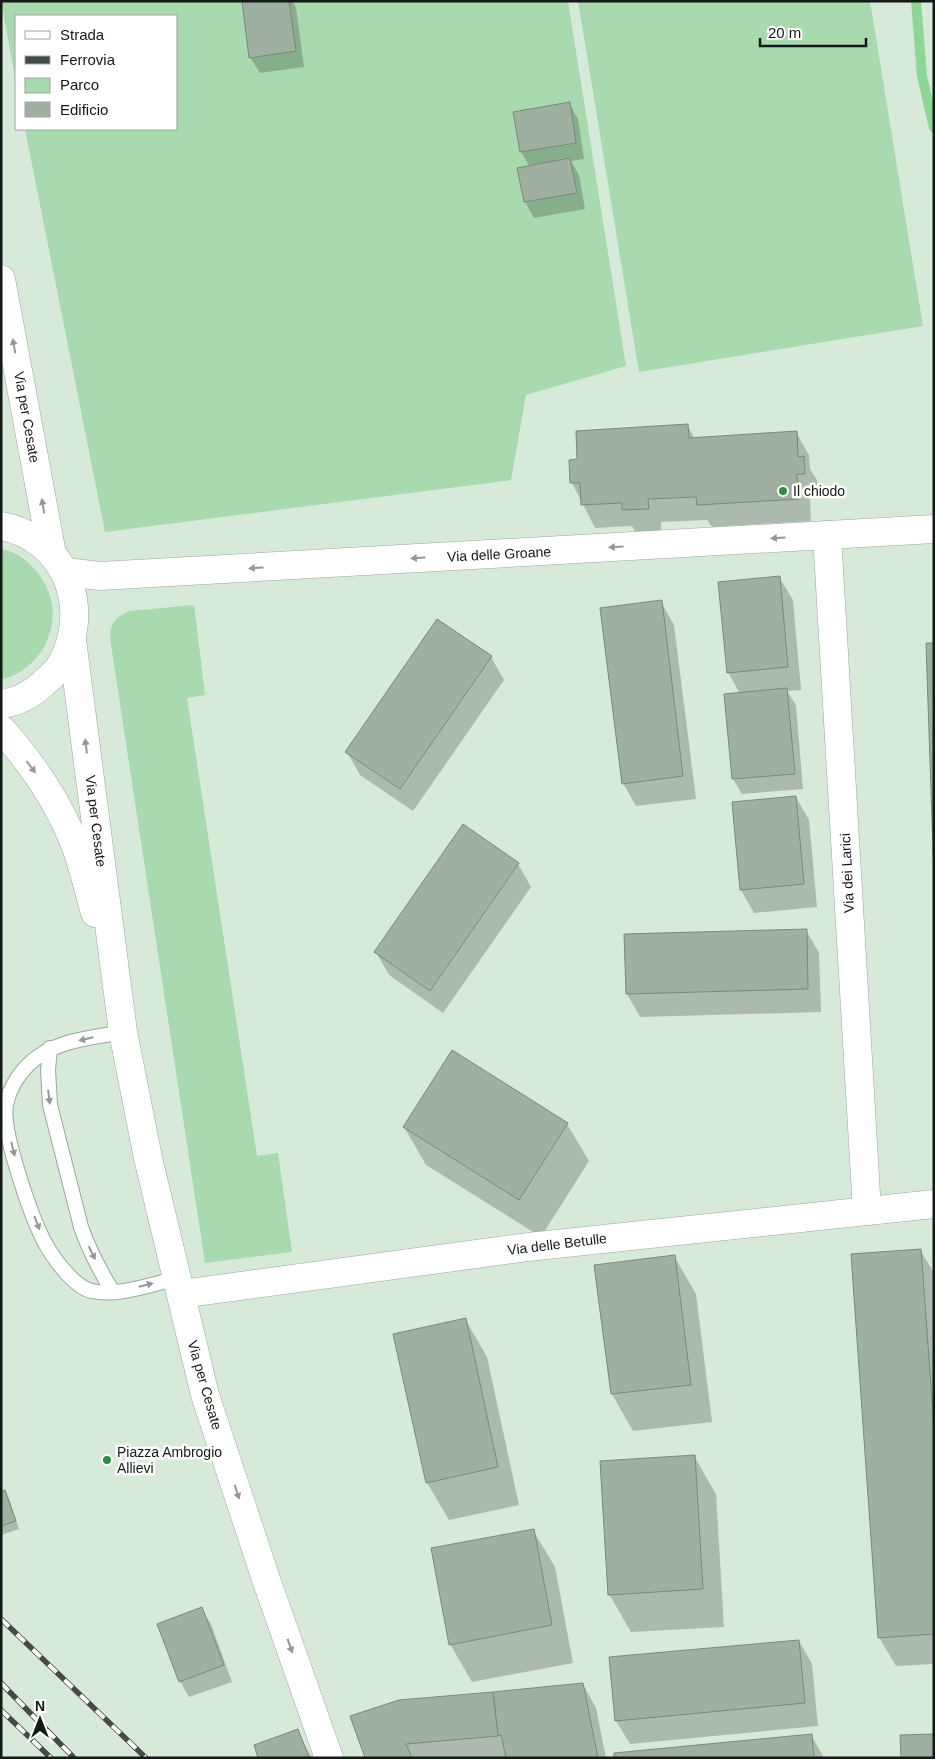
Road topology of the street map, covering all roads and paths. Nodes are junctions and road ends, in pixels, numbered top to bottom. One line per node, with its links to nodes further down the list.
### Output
1 (1, 279): 5 (street, Via per Cesate, one-way to 1)
2 (1, 526): 5 (street)
3 (934, 529): 4 (street, Via delle Groane)
4 (827, 535): 5 (street, Via delle Groane, one-way to 5); 13 (street, Via dei Larici)
5 (58, 563): 6 (street, Via per Cesate)
6 (72, 640): 7 (street); 9 (street, Via per Cesate, one-way to 6)
7 (1, 704)
8 (1, 729): 9 (street, Via per Cesate, one-way to 9)
9 (120, 1002): 10 (street, Via per Cesate)
10 (123, 1032): 11 (lane, one-way to 11); 14 (street, Via per Cesate)
11 (50, 1048): 15 (lane, one-way to 15); 15 (lane, one-way to 15)
12 (934, 1204): 13 (street, Via delle Betulle)
13 (867, 1211): 14 (street, Via delle Betulle)
14 (179, 1286): 15 (lane, one-way to 14); 16 (street, Via per Cesate, one-way to 16)
15 (113, 1292)
16 (330, 1758)

